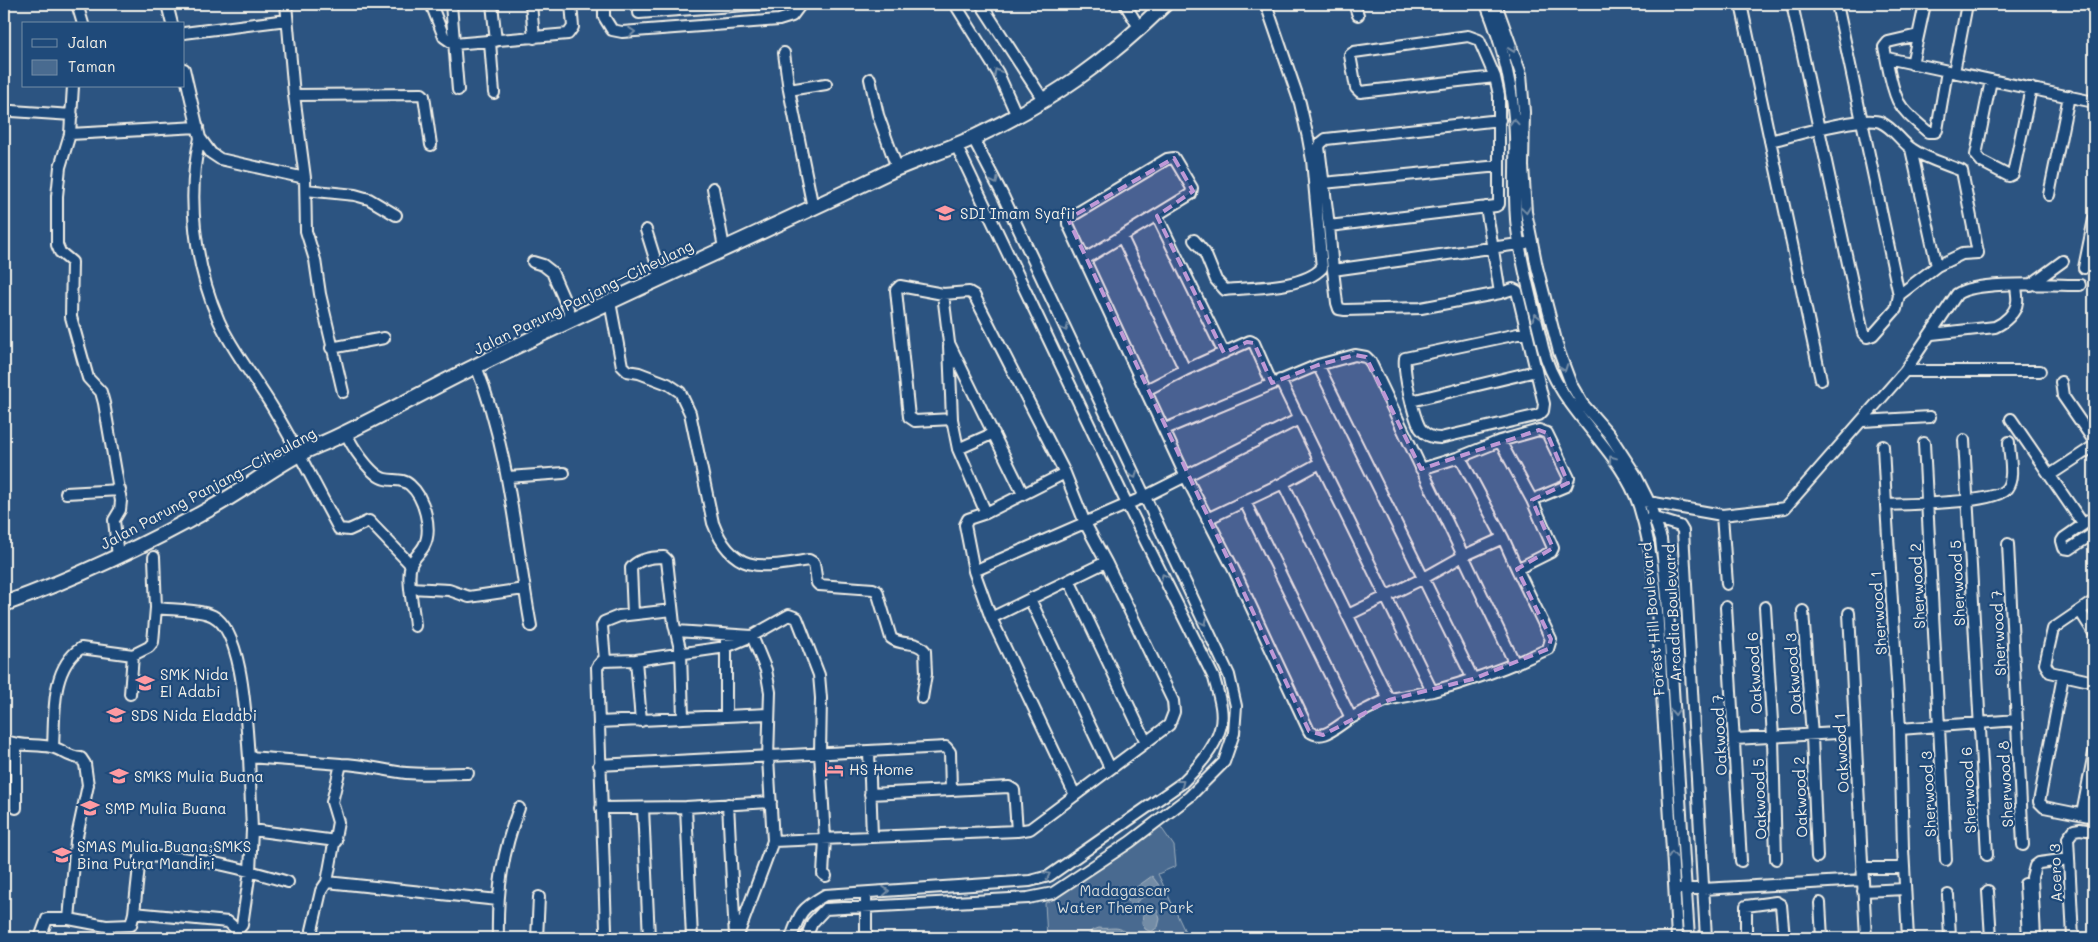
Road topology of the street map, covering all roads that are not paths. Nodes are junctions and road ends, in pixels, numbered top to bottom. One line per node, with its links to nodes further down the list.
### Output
1 (77, 4): 30 (street)
2 (167, 4): 31 (street)
3 (286, 4): 29 (street)
4 (431, 4): 37 (street)
5 (451, 4): 37 (street)
6 (492, 4): 36 (street)
7 (531, 4): 35 (street)
8 (571, 4): 35 (street)
9 (604, 4): 12 (street, one-way to 12)
10 (638, 4): 27 (street)
11 (759, 4): 26 (street)
12 (801, 4)
13 (955, 4): 58 (street, one-way to 13)
14 (981, 4): 54 (street)
15 (1125, 4): 32 (street)
16 (1165, 4): 32 (street, Jalan Parung Panjang–Ciheulang)
17 (1266, 4): 85 (street)
18 (1354, 4): 28 (street)
19 (1486, 4): 87 (street, Forest Hill Boulevard, one-way to 19)
20 (1496, 4): 86 (street, Forest Hill Boulevard, one-way to 86)
21 (1741, 4): 66 (street)
22 (1792, 4): 62 (street)
23 (1837, 4): 60 (street)
24 (1925, 4): 34 (street)
25 (1967, 4): 41 (street)
26 (724, 5): 27 (street)
27 (681, 7)
28 (1358, 15)
29 (287, 20): 33 (street); 52 (street)
30 (82, 22)
31 (172, 22)
32 (1140, 29): 54 (street, Jalan Parung Panjang–Ciheulang)
33 (185, 33)
34 (1918, 35): 39 (street); 40 (street)
35 (534, 38): 36 (street)
36 (493, 41): 37 (street); 51 (street)
37 (454, 44): 49 (street)
38 (784, 53): 50 (street)
39 (1887, 58): 40 (street); 41 (street)
40 (1912, 64): 41 (street)
41 (1951, 72): 45 (street)
42 (185, 73): 61 (street)
43 (1495, 77): 43 (street); 59 (street)
44 (870, 79): 71 (street)
45 (1990, 80): 48 (street); 48 (street)
46 (826, 84): 50 (street)
47 (73, 88): 57 (street)
48 (2031, 88): 53 (street)
49 (458, 90)
50 (789, 90): 78 (street)
51 (494, 93)
52 (294, 95): 67 (street); 72 (street)
53 (2069, 96): 55 (street); 76 (street)
54 (1044, 101): 58 (street, Jalan Parung Panjang–Ciheulang)
55 (2094, 102)
56 (12, 111): 57 (street)
57 (72, 115): 63 (street)
58 (1017, 116): 65 (street, Jalan Parung Panjang–Ciheulang)
59 (1500, 120): 70 (street); 73 (street)
60 (1862, 121): 62 (street); 69 (street); 102 (street)
61 (198, 127): 63 (street); 64 (street)
62 (1819, 130): 66 (street); 102 (street)
63 (70, 134): 149 (street)
64 (200, 138): 72 (street); 139 (street)
65 (973, 138): 68 (street, Jalan Parung Panjang–Ciheulang); 152 (street, one-way to 152)
66 (1770, 141): 117 (street)
67 (432, 145)
68 (956, 145): 71 (street, Jalan Parung Panjang–Ciheulang); 158 (street)
69 (1911, 149): 93 (street); 93 (street)
70 (1499, 166): 73 (street); 77 (street)
71 (897, 168): 78 (street, Jalan Parung Panjang–Ciheulang)
72 (305, 178): 75 (street)
73 (1323, 183): 82 (street)
74 (713, 188): 88 (street)
75 (306, 190): 79 (street); 109 (street)
76 (2049, 195)
77 (1486, 207): 82 (street); 89 (street)
78 (813, 208): 88 (street, Jalan Parung Panjang–Ciheulang)
79 (396, 215)
80 (1157, 216): 84 (street); 90 (street); 110 (street)
81 (2094, 219): 94 (street)
82 (1329, 226): 95 (street)
83 (646, 230): 96 (street)
84 (1122, 237): 90 (street); 113 (street)
85 (1194, 240)
86 (1531, 242): 87 (street); 157 (street, Forest Hill Boulevard, one-way to 157)
87 (1520, 244): 89 (street); 154 (street, Forest Hill Boulevard, one-way to 87)
88 (724, 248): 96 (street, Jalan Parung Panjang–Ciheulang)
89 (1492, 250): 95 (street); 101 (street)
90 (1085, 260): 120 (street)
91 (2063, 261): 98 (street)
92 (533, 262): 104 (street)
93 (1937, 266): 102 (street)
94 (2084, 268)
95 (1333, 270): 101 (street)
96 (661, 278): 103 (street, Jalan Parung Panjang–Ciheulang)
97 (2016, 285): 98 (street); 106 (street); 106 (street)
98 (2030, 285): 99 (street)
99 (2080, 285)
100 (943, 294): 108 (street); 124 (street); 144 (street)
101 (1500, 294): 105 (street)
102 (1899, 295)
103 (610, 302): 104 (street, Jalan Parung Panjang–Ciheulang); 215 (street)
104 (573, 320): 112 (street, Jalan Parung Panjang–Ciheulang)
105 (1527, 332): 114 (street); 122 (street)
106 (1932, 334): 115 (street)
107 (384, 338): 109 (street)
108 (949, 343): 124 (street); 130 (street)
109 (332, 348): 121 (street)
110 (1224, 353): 113 (street); 118 (street)
111 (1318, 365): 118 (street); 142 (street); 179 (street)
112 (476, 366): 129 (street, Jalan Parung Panjang–Ciheulang); 147 (street)
113 (1185, 370): 120 (street)
114 (1536, 371): 122 (street); 122 (street)
115 (1906, 371): 116 (street); 127 (street)
116 (2040, 371)
117 (1821, 380)
118 (1276, 382): 125 (street); 128 (street)
119 (2061, 382): 133 (street)
120 (1146, 390): 128 (street)
121 (343, 392)
122 (1411, 401)
123 (1930, 417): 127 (street)
124 (952, 419): 138 (street)
125 (1299, 419): 141 (street); 146 (street)
126 (2011, 419): 145 (street)
127 (1863, 421): 162 (street)
128 (1165, 429): 146 (street)
129 (346, 433): 139 (street, Jalan Parung Panjang–Ciheulang); 176 (street)
130 (994, 433): 138 (street); 151 (street)
131 (1964, 440): 155 (street, Sherwood 5)
132 (1500, 441): 140 (street); 153 (street); 153 (street)
133 (2094, 441)
134 (2009, 442): 155 (street)
135 (1924, 443): 159 (street, Sherwood 2)
136 (1883, 446): 160 (street, Sherwood 1)
137 (2094, 446): 145 (street)
138 (958, 449): 161 (street)
139 (298, 455): 173 (street, Jalan Parung Panjang–Ciheulang); 176 (street)
140 (1460, 457): 142 (street); 170 (street)
141 (1320, 463): 148 (street); 184 (street)
142 (1421, 469): 172 (street)
143 (564, 473): 147 (street)
144 (1065, 473): 151 (street); 167 (street)
145 (2050, 474): 168 (street)
146 (1185, 475): 152 (street); 166 (street)
147 (508, 477): 183 (street)
148 (1283, 483): 156 (street); 196 (street)
149 (120, 490): 150 (street); 173 (street)
150 (66, 494)
151 (1023, 494): 161 (street)
152 (1144, 497): 158 (street); 289 (street, one-way to 289)
153 (1532, 500): 177 (street)
154 (1637, 500): 157 (street); 163 (street, Forest Hill Boulevard)
155 (1967, 501): 159 (street); 224 (street, Sherwood 5)
156 (1245, 502): 166 (street); 220 (street)
157 (1648, 502): 162 (street); 165 (street, Forest Hill Boulevard)
158 (1127, 504): 167 (street); 283 (street, one-way to 158)
159 (1927, 504): 160 (street); 225 (street, Sherwood 2)
160 (1886, 505): 226 (street, Sherwood 1)
161 (986, 513): 178 (street)
162 (1722, 515): 181 (street)
163 (1641, 516): 165 (street, Arcadia Boulevard); 277 (street, Forest Hill Boulevard, one-way to 163)
164 (2094, 517): 168 (street)
165 (1654, 518): 278 (street, Forest Hill Boulevard, one-way to 278); 279 (street, Arcadia Boulevard)
166 (1207, 519): 220 (street)
167 (1085, 523): 175 (street); 178 (street)
168 (2083, 524): 169 (street)
169 (2093, 536)
170 (1503, 538): 172 (street); 177 (street)
171 (2008, 544): 221 (street, Sherwood 7)
172 (1463, 556): 179 (street); 209 (street)
173 (118, 557): 187 (street, Jalan Parung Panjang–Ciheulang)
174 (154, 557): 190 (street)
175 (1106, 562): 180 (street); 232 (street)
176 (411, 565): 182 (street)
177 (1517, 569): 209 (street)
178 (974, 571): 197 (street)
179 (1424, 578): 184 (street); 211 (street)
180 (1069, 580): 185 (street); 232 (street)
181 (1726, 584)
182 (410, 588): 183 (street); 198 (street)
183 (524, 589): 199 (street)
184 (1386, 597): 196 (street); 213 (street)
185 (1030, 599): 197 (street); 242 (street)
186 (2094, 601): 193 (street)
187 (4, 604)
188 (1726, 607): 230 (street, Oakwood 7)
189 (1765, 607): 229 (street, Oakwood 6)
190 (156, 608): 206 (street); 238 (street)
191 (672, 610): 195 (street); 195 (street); 200 (street)
192 (1803, 611): 228 (street, Oakwood 3)
193 (2080, 611): 201 (street); 210 (street)
194 (1849, 613): 227 (street, Oakwood 1)
195 (633, 614): 207 (street)
196 (1348, 615): 216 (street)
197 (991, 618): 246 (street)
198 (416, 626)
199 (531, 626)
200 (676, 631): 202 (street); 205 (street)
201 (2094, 633)
202 (726, 634): 203 (street); 204 (street)
203 (752, 636): 204 (street); 217 (street); 236 (street)
204 (726, 647): 205 (street); 218 (street)
205 (680, 653): 208 (street); 219 (street)
206 (133, 655): 214 (street); 234 (street)
207 (605, 660): 208 (street); 223 (street)
208 (636, 660): 222 (street)
209 (1515, 664): 211 (street)
210 (2063, 676): 212 (street); 254 (street)
211 (1473, 679): 213 (street)
212 (2094, 679)
213 (1432, 691): 216 (street)
214 (130, 694)
215 (922, 698)
216 (1389, 700): 220 (street)
217 (768, 714): 218 (street); 239 (street)
218 (726, 716): 219 (street)
219 (683, 718): 222 (street)
220 (1351, 718)
221 (2017, 720): 224 (street); 263 (street, Sherwood 8)
222 (641, 721): 223 (street)
223 (600, 722): 241 (street)
224 (1979, 724): 225 (street); 264 (street, Sherwood 6)
225 (1940, 727): 226 (street); 268 (street, Sherwood 3)
226 (1900, 729): 271 (street, Sherwood 1)
227 (1854, 732): 228 (street); 270 (street, Oakwood 1)
228 (1812, 736): 229 (street); 265 (street, Oakwood 2)
229 (1773, 738): 230 (street); 266 (street, Oakwood 5)
230 (1735, 739): 269 (street, Oakwood 7)
231 (4, 740): 233 (street)
232 (1146, 742): 242 (street)
233 (16, 744): 234 (street); 250 (street)
234 (53, 747): 292 (street)
235 (869, 752): 236 (street); 244 (street); 245 (street)
236 (820, 753): 239 (street); 260 (street)
237 (2094, 753): 254 (street)
238 (249, 757): 240 (street); 256 (street)
239 (768, 758): 241 (street); 247 (street)
240 (341, 764): 243 (street); 261 (street)
241 (599, 765): 252 (street)
242 (1110, 768): 246 (street)
243 (468, 773)
244 (951, 790): 245 (street); 257 (street)
245 (870, 794): 259 (street)
246 (1075, 795): 257 (street)
247 (771, 802): 248 (street); 262 (street)
248 (728, 804): 249 (street); 301 (street)
249 (686, 807): 253 (street); 300 (street)
250 (16, 808)
251 (519, 808): 287 (street)
252 (601, 808): 253 (street); 293 (street)
253 (643, 808): 299 (street)
254 (2082, 814): 255 (street)
255 (2094, 817)
256 (252, 830): 261 (street); 272 (street)
257 (1017, 831): 259 (street)
258 (2094, 831): 267 (street, Acero 3)
259 (872, 836): 260 (street)
260 (824, 839): 262 (street); 284 (street)
261 (336, 840): 275 (street)
262 (774, 841): 301 (street)
263 (2023, 845)
264 (1987, 855)
265 (1817, 857)
266 (1776, 859)
267 (2069, 859): 316 (street); 317 (street, Acero 3)
268 (1946, 860)
269 (1741, 861)
270 (1862, 868): 271 (street); 273 (street, Oakwood 1)
271 (1904, 868): 280 (street, Sherwood 1)
272 (250, 871): 274 (street); 291 (street); 295 (street)
273 (1862, 880): 279 (street); 282 (street, Oakwood 1)
274 (288, 882)
275 (327, 882): 287 (street); 294 (street)
276 (2025, 884): 315 (street)
277 (1674, 889): 278 (street); 305 (street, Forest Hill Boulevard)
278 (1686, 889): 279 (street); 306 (street, Forest Hill Boulevard)
279 (1703, 889): 307 (street, Arcadia Boulevard)
280 (1905, 889): 282 (street); 312 (street, Sherwood 1)
281 (1988, 890): 314 (street)
282 (1863, 891): 311 (street, Oakwood 1)
283 (865, 892): 284 (street); 289 (street)
284 (825, 895): 290 (street); 302 (street)
285 (1948, 895): 313 (street)
286 (539, 897): 298 (street)
287 (498, 900): 297 (street)
288 (1820, 903): 310 (street)
289 (866, 906): 290 (street); 304 (street)
290 (825, 909): 303 (street)
291 (134, 913): 292 (street); 295 (street)
292 (69, 919): 296 (street)
293 (606, 929)
294 (312, 930)
295 (236, 934)
296 (40, 938)
297 (498, 938)
298 (537, 938)
299 (649, 938)
300 (692, 938)
301 (736, 938)
302 (791, 938)
303 (806, 938)
304 (866, 938)
305 (1677, 938)
306 (1689, 938)
307 (1706, 938)
308 (1746, 938): 309 (street)
309 (1784, 938)
310 (1822, 938)
311 (1866, 938)
312 (1908, 938)
313 (1950, 938)
314 (1991, 938)
315 (2028, 938)
316 (2036, 938)
317 (2073, 938)

